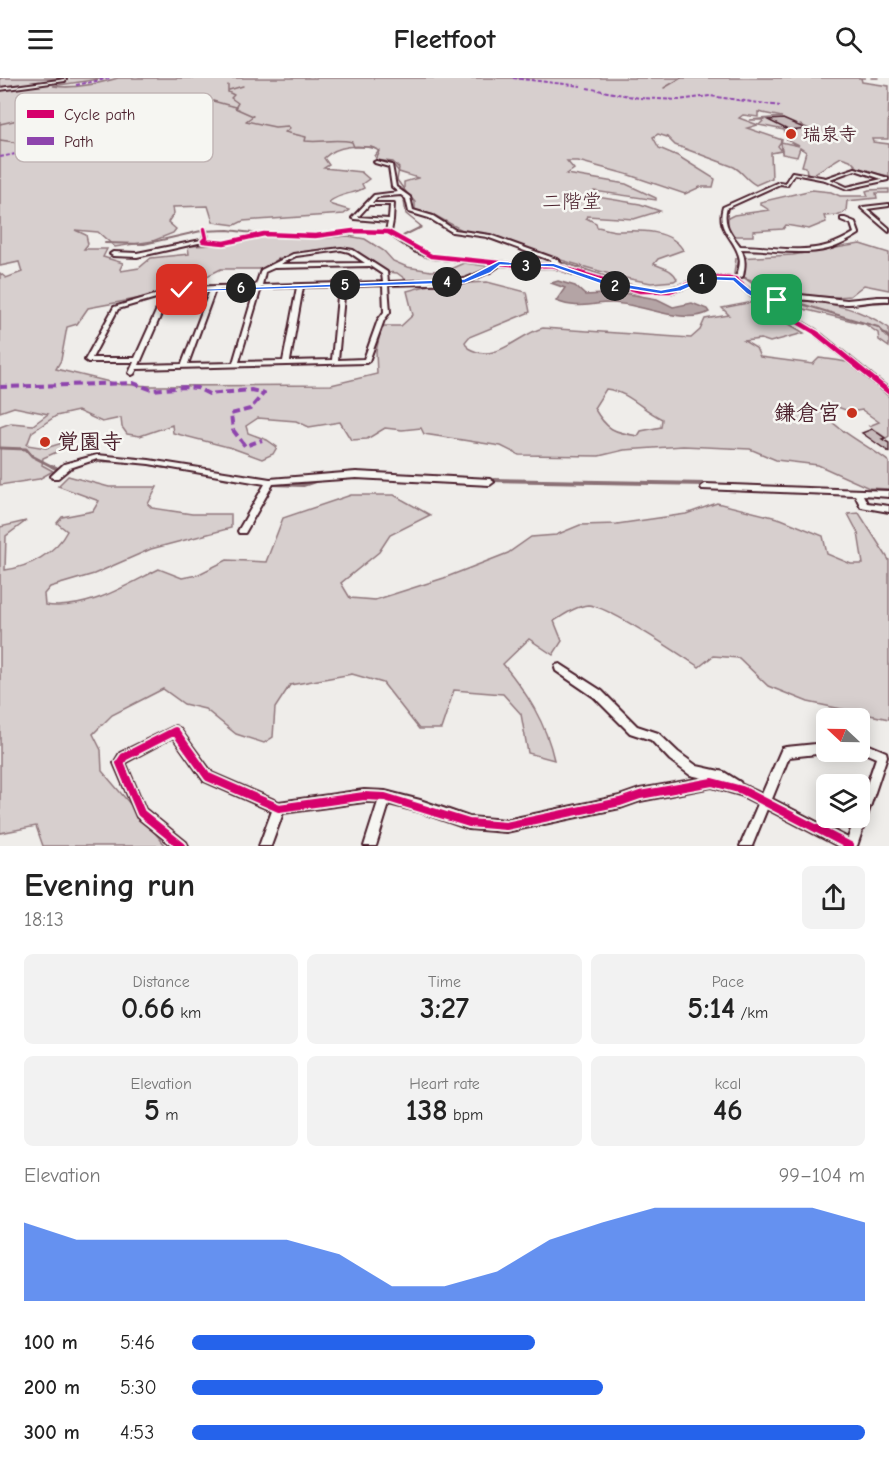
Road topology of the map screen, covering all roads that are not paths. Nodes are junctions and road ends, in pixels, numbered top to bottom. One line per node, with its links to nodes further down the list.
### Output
1 (64, 80): 2 (street)
2 (0, 89)
3 (376, 162): 6 (street)
4 (826, 179): 5 (street); 5 (street); 16 (street)
5 (888, 179)
6 (403, 193): 7 (street); 20 (street)
7 (370, 204): 10 (street); 10 (street)
8 (889, 205): 11 (street)
9 (843, 219): 16 (street)
10 (391, 221): 14 (street)
11 (886, 226): 13 (street)
12 (204, 229): 15 (street)
13 (889, 231)
14 (390, 233): 15 (street); 18 (street)
15 (203, 241): 17 (street)
16 (737, 248): 22 (street)
17 (113, 254)
18 (499, 263): 20 (street); 23 (street)
19 (372, 264): 21 (street); 21 (street); 23 (street)
20 (559, 264): 22 (street)
21 (273, 266): 26 (street)
22 (735, 279): 30 (street)
23 (385, 284): 24 (street); 31 (street)
24 (342, 285): 25 (street); 31 (street)
25 (300, 286): 26 (street); 32 (street)
26 (257, 288): 27 (street); 33 (street)
27 (213, 289): 28 (street); 34 (street)
28 (165, 296): 35 (street); 35 (street)
29 (889, 299): 30 (street)
30 (770, 304): 36 (street)
31 (335, 362): 32 (street)
32 (286, 363): 33 (street)
33 (235, 365): 34 (street)
34 (184, 366): 35 (street)
35 (135, 367)
36 (889, 392)
37 (55, 476): 38 (street)
38 (270, 482): 39 (street); 44 (street)
39 (490, 482)
40 (705, 487): 41 (street)
41 (858, 492): 42 (street); 43 (street)
42 (889, 494)
43 (889, 509)
44 (242, 531)
45 (560, 668): 48 (street)
46 (816, 749): 50 (street)
47 (870, 751): 56 (street)
48 (742, 790): 49 (street); 50 (street)
49 (385, 797): 51 (street); 54 (street)
50 (766, 804): 55 (street); 56 (street)
51 (279, 808): 52 (street); 53 (street)
52 (182, 846)
53 (265, 846)
54 (370, 846)
55 (746, 846)
56 (851, 846)

